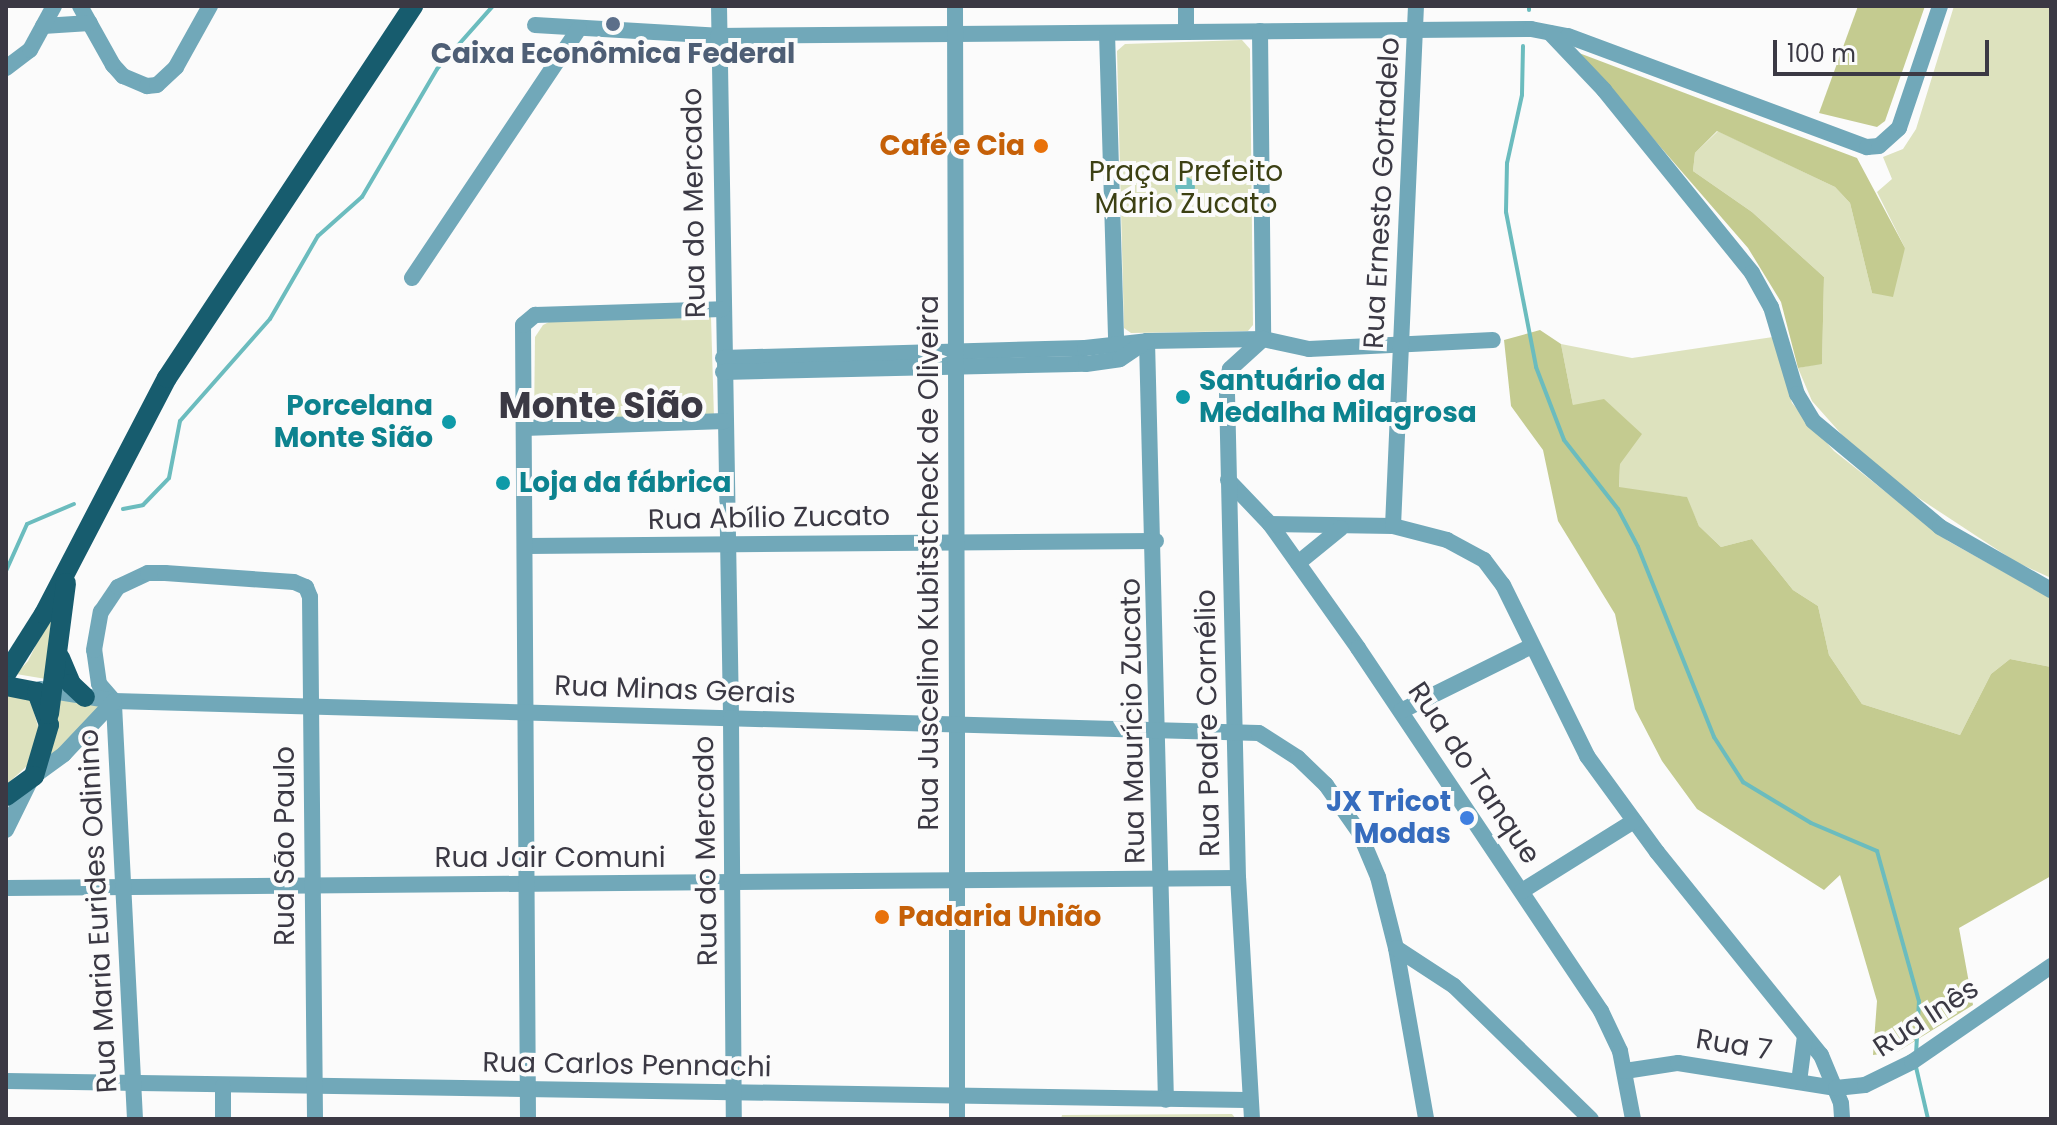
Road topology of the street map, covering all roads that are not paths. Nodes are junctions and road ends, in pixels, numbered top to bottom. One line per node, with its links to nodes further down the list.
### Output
1 (54, 6): 12 (street)
2 (80, 6): 10 (street)
3 (210, 6): 10 (street)
4 (413, 6): 42 (main road)
5 (719, 6): 20 (street, Rua do Mercado)
6 (955, 6): 18 (street, Rua Juscelino Kubitstcheck de Oliveira)
7 (1186, 6): 16 (street)
8 (1416, 6): 14 (street, Rua Ernesto Gortadelo)
9 (1940, 6): 17 (street)
10 (90, 23): 12 (street)
11 (535, 25): 13 (street)
12 (43, 26): 21 (street)
13 (579, 29): 20 (street); 22 (street)
14 (1415, 30): 15 (street); 17 (street); 28 (street, Rua Ernesto Gortadelo)
15 (1260, 31): 16 (street); 24 (street)
16 (1186, 32): 19 (street)
17 (1549, 32): 43 (street)
18 (955, 33): 19 (street); 20 (street); 29 (street, Rua Juscelino Kubitstcheck de Oliveira)
19 (1107, 33): 27 (street)
20 (718, 36): 23 (street, Rua do Mercado)
21 (6, 68)
22 (412, 278)
23 (722, 309): 30 (street, Rua do Mercado); 32 (street)
24 (1263, 339): 26 (street); 28 (street); 33 (street, Rua Padre Cornélio)
25 (1493, 340): 28 (street)
26 (1147, 341): 27 (street); 29 (street); 37 (street, Rua Maurício Zucato)
27 (1116, 342): 29 (street)
28 (1401, 346): 35 (street, Rua Ernesto Gortadelo)
29 (954, 359): 30 (street); 38 (street, Rua Juscelino Kubitstcheck de Oliveira)
30 (723, 365): 31 (street, Rua do Mercado)
31 (725, 421): 32 (street); 39 (street, Rua do Mercado)
32 (524, 428): 40 (street)
33 (1228, 480): 34 (street, Rua do Tanque); 59 (street, Rua Padre Cornélio)
34 (1270, 524): 36 (street); 41 (street, Rua do Tanque)
35 (1393, 526): 36 (street); 44 (street)
36 (1341, 528): 41 (street)
37 (1156, 541): 38 (street, Rua Abílio Zucato); 58 (street, Rua Maurício Zucato)
38 (954, 542): 39 (street, Rua Abílio Zucato); 57 (street, Rua Juscelino Kubitstcheck de Oliveira)
39 (727, 545): 40 (street, Rua Abílio Zucato); 56 (street, Rua do Mercado)
40 (527, 546): 54 (street)
41 (1298, 563): 53 (street, Rua do Tanque)
42 (67, 572): 45 (main road); 46 (main road)
43 (2051, 590)
44 (1532, 646): 53 (street); 62 (street)
45 (59, 654): 49 (main road); 50 (main road)
46 (6, 674)
47 (6, 686): 48 (main road)
48 (30, 688): 49 (street, Rua Minas Gerais); 55 (main road)
49 (53, 691): 50 (street, Rua Minas Gerais); 55 (main road)
50 (85, 697): 51 (street, Rua Minas Gerais)
51 (114, 701): 52 (street, Rua Minas Gerais); 52 (street, Rua São Paulo); 60 (street); 71 (street, Rua Maria Eurides Odinino)
52 (310, 706): 54 (street, Rua Minas Gerais); 69 (street, Rua São Paulo)
53 (1401, 711): 72 (street, Rua do Tanque)
54 (526, 712): 56 (street, Rua Minas Gerais); 68 (street)
55 (49, 714): 60 (main road)
56 (731, 718): 57 (street, Rua Minas Gerais); 67 (street, Rua do Mercado)
57 (957, 722): 58 (street, Rua Minas Gerais); 66 (street, Rua Juscelino Kubitstcheck de Oliveira)
58 (1159, 728): 59 (street, Rua Minas Gerais); 65 (street, Rua Maurício Zucato)
59 (1234, 729): 64 (street, Rua Padre Cornélio); 73 (street, Rua Minas Gerais)
60 (32, 778): 61 (main road); 63 (street)
61 (8, 797)
62 (1634, 821): 72 (street); 75 (street)
63 (6, 830)
64 (1238, 878): 65 (street, Rua Jair Comuni); 87 (street, Rua Padre Cornélio)
65 (1162, 879): 66 (street, Rua Jair Comuni); 86 (street, Rua Maurício Zucato)
66 (957, 880): 67 (street, Rua Jair Comuni); 85 (street, Rua Juscelino Kubitstcheck de Oliveira)
67 (734, 882): 68 (street, Rua Jair Comuni); 84 (street, Rua do Mercado)
68 (527, 883): 69 (street, Rua Jair Comuni); 83 (street)
69 (309, 886): 71 (street, Rua Jair Comuni); 81 (street, Rua São Paulo)
70 (6, 888): 71 (street, Rua Jair Comuni)
71 (123, 889): 79 (street, Rua Maria Eurides Odinino)
72 (1522, 891): 76 (street, Rua do Tanque)
73 (1396, 948): 95 (street, Rua Minas Gerais); 96 (street)
74 (2047, 975): 82 (street, Rua Inês)
75 (1805, 1036): 78 (street); 82 (street)
76 (1625, 1071): 78 (street, Rua 7); 97 (street, Rua do Tanque)
77 (6, 1081): 79 (street, Rua Carlos Pennachi)
78 (1799, 1082): 82 (street, Rua 7)
79 (131, 1086): 80 (street, Rua Carlos Pennachi); 88 (street, Rua Maria Eurides Odinino)
80 (223, 1086): 81 (street, Rua Carlos Pennachi); 89 (street)
81 (314, 1086): 83 (street, Rua Carlos Pennachi); 90 (street, Rua São Paulo)
82 (1836, 1088): 98 (street)
83 (528, 1090): 84 (street, Rua Carlos Pennachi); 91 (street)
84 (733, 1092): 85 (street, Rua Carlos Pennachi); 92 (street, Rua do Mercado)
85 (957, 1096): 86 (street, Rua Carlos Pennachi); 93 (street, Rua Juscelino Kubitstcheck de Oliveira)
86 (1166, 1100): 87 (street, Rua Carlos Pennachi)
87 (1247, 1100): 94 (street, Rua Padre Cornélio)
88 (135, 1119)
89 (223, 1119)
90 (315, 1119)
91 (528, 1119)
92 (734, 1119)
93 (957, 1119)
94 (1252, 1119)
95 (1426, 1119)
96 (1591, 1119)
97 (1633, 1119)
98 (1842, 1119)

